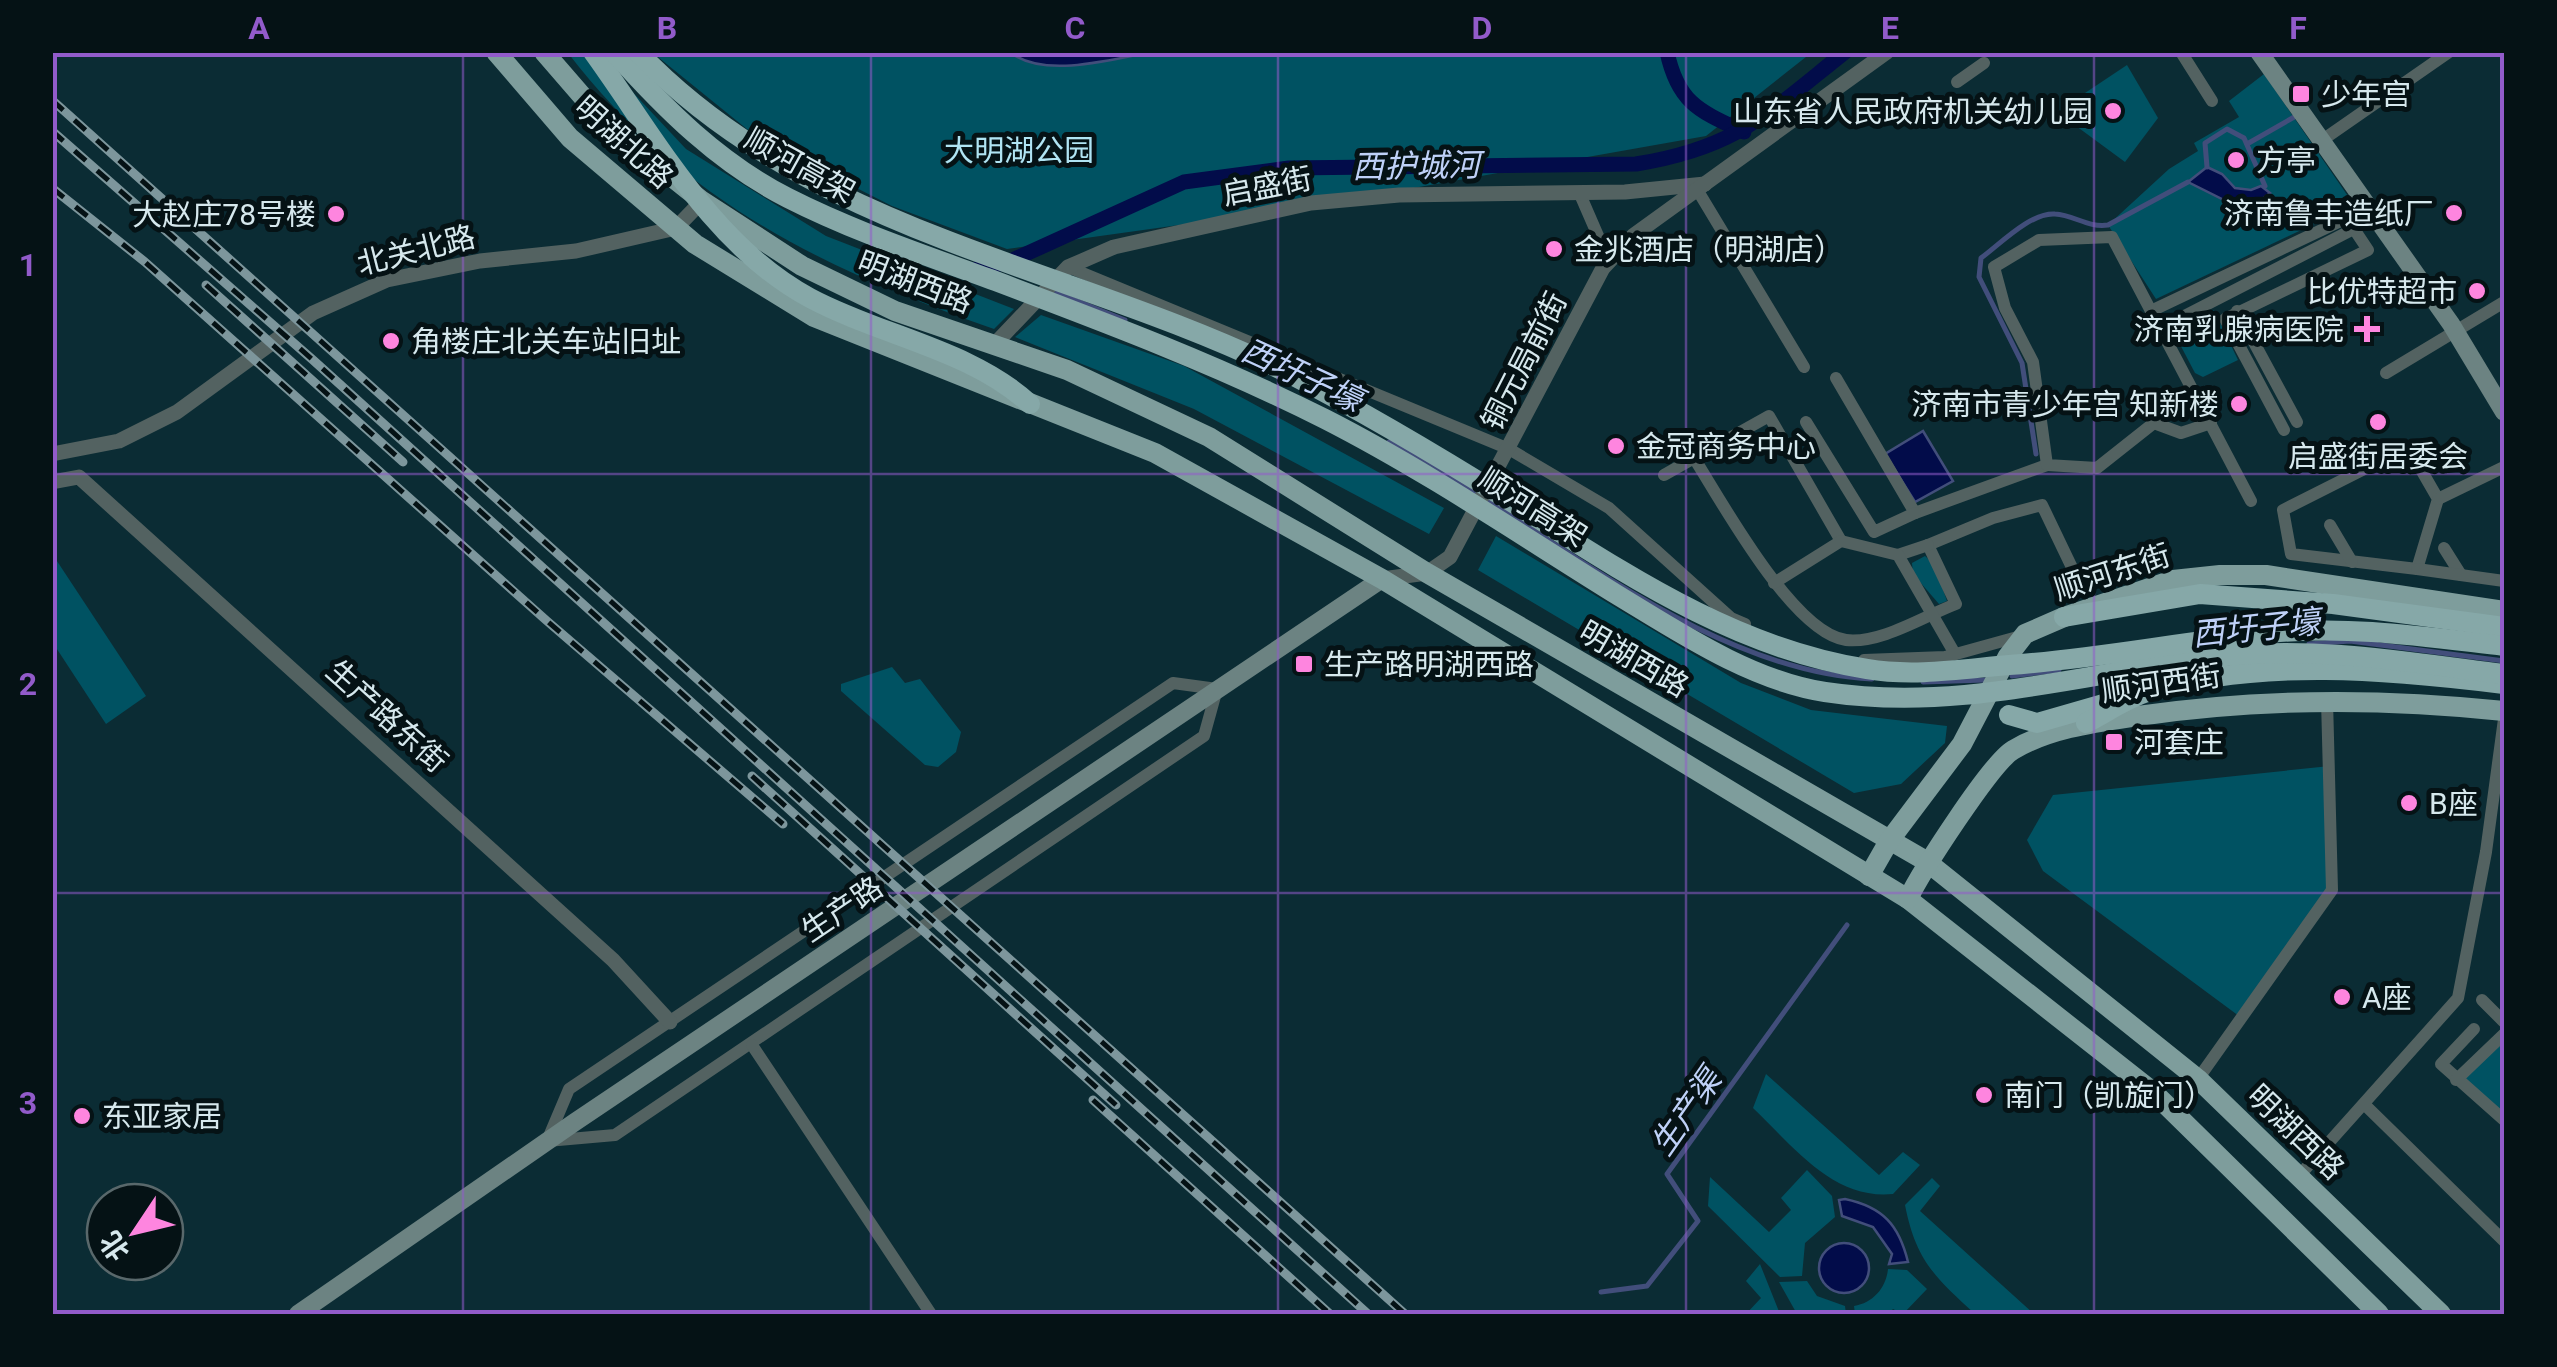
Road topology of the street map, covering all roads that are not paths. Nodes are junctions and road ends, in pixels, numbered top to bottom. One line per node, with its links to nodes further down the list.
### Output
1 (496, 52): 18 (main road, 明湖北路)
2 (544, 52): 16 (main road, 明湖北路)
3 (593, 52): 32 (highway, bridge)
4 (614, 52): 72 (highway, 顺河高架, bridge)
5 (638, 52): 69 (highway, 顺河高架, bridge)
6 (1887, 52): 14 (street, 铜元局前街)
7 (2181, 52): 12 (street)
8 (2259, 52): 13 (main road)
9 (2449, 52): 13 (street)
10 (1984, 63): 11 (street)
11 (1957, 82)
12 (2212, 100)
13 (2320, 141): 17 (main road)
14 (1703, 188): 15 (street, 启盛街); 20 (street, 铜元局前街); 28 (street)
15 (1580, 192): 20 (street); 21 (street, 启盛街)
16 (702, 200): 18 (street); 27 (main road, 明湖西路)
17 (2371, 213): 19 (street); 23 (street); 26 (main road)
18 (676, 228): 32 (main road, 明湖西路); 40 (street, 北关北路)
19 (2354, 229): 24 (street); 25 (street)
20 (1609, 261): 39 (street, 铜元局前街)
21 (1068, 267): 27 (street, 启盛街, bridge); 39 (street)
22 (2504, 302): 26 (street)
23 (2151, 310): 25 (street); 42 (street)
24 (2237, 310): 36 (street); 38 (street)
25 (2159, 329): 31 (street)
26 (2455, 331): 29 (street); 33 (main road)
27 (994, 345): 58 (main road, 明湖西路)
28 (1804, 367)
29 (2386, 373)
30 (1836, 378): 48 (street)
31 (2193, 392): 35 (street); 37 (street)
32 (1030, 404): 61 (main road, 明湖西路)
33 (2504, 412)
34 (1806, 422): 48 (street)
35 (2211, 422): 37 (street); 47 (street)
36 (2297, 422)
37 (2154, 423): 42 (street)
38 (2284, 430)
39 (1510, 449): 58 (street, 铜元局前街, bridge); 70 (street)
40 (52, 454)
41 (1694, 458): 44 (street); 50 (street); 63 (street)
42 (2047, 466): 48 (street)
43 (2504, 467): 46 (street)
44 (1664, 476)
45 (52, 482): 86 (street, 生产路东街)
46 (2438, 500): 53 (street); 57 (street)
47 (2251, 501)
48 (1915, 512)
49 (2330, 525): 56 (street)
50 (1842, 540): 54 (street); 63 (street)
51 (1928, 545): 54 (street); 55 (street); 65 (street)
52 (2444, 548): 59 (street)
53 (2291, 554): 56 (street); 60 (street)
54 (1898, 555): 65 (street)
55 (2126, 560)
56 (2352, 562): 57 (street)
57 (2417, 569): 59 (street)
58 (1427, 573): 61 (street, 生产路); 81 (main road, 明湖西路)
59 (2462, 575): 62 (street)
60 (2290, 578): 64 (main road, 顺河东街); 66 (main road, 顺河东街)
61 (1382, 580): 74 (main road, 生产路); 83 (main road, 明湖西路)
62 (2504, 581)
63 (1774, 583): 65 (street)
64 (2504, 610)
65 (1930, 614): 70 (street)
66 (2064, 616): 67 (highway); 68 (main road, 顺河东街)
67 (2504, 627)
68 (2025, 634): 70 (street); 71 (main road, 顺河东街)
69 (2504, 646)
70 (1955, 654)
71 (2008, 656): 77 (main road); 81 (main road, 顺河东街)
72 (2504, 674)
73 (2504, 684): 75 (highway)
74 (1217, 690): 86 (street); 90 (street); 95 (main road, 生产路)
75 (2146, 692): 77 (highway); 79 (highway)
76 (2326, 700): 78 (main road, 顺河西街); 79 (main road, 顺河西街); 91 (street)
77 (2009, 714): 80 (main road)
78 (2504, 715): 93 (street)
79 (2086, 723): 80 (main road, 顺河西街)
80 (2050, 736): 82 (main road, 顺河西街)
81 (1889, 841): 82 (main road, 明湖西路); 83 (main road, 顺河东街)
82 (1926, 861): 84 (main road, 顺河西街); 91 (main road, 明湖西路)
83 (1870, 876): 84 (main road, 明湖西路)
84 (1908, 899): 98 (main road, 明湖西路)
85 (2482, 1000): 87 (street)
86 (670, 1022): 95 (street)
87 (2504, 1022)
88 (2474, 1029): 92 (street)
89 (2504, 1034): 92 (street)
90 (752, 1045): 95 (street); 100 (street)
91 (2198, 1079): 96 (main road, 明湖西路)
92 (2456, 1080): 94 (street)
93 (2365, 1105): 96 (street); 97 (street)
94 (2504, 1120)
95 (547, 1141): 99 (main road, 生产路)
96 (2299, 1176): 101 (main road, 明湖西路)
97 (2504, 1242)
98 (2368, 1311)
99 (298, 1314)
100 (931, 1314)
101 (2441, 1314)

